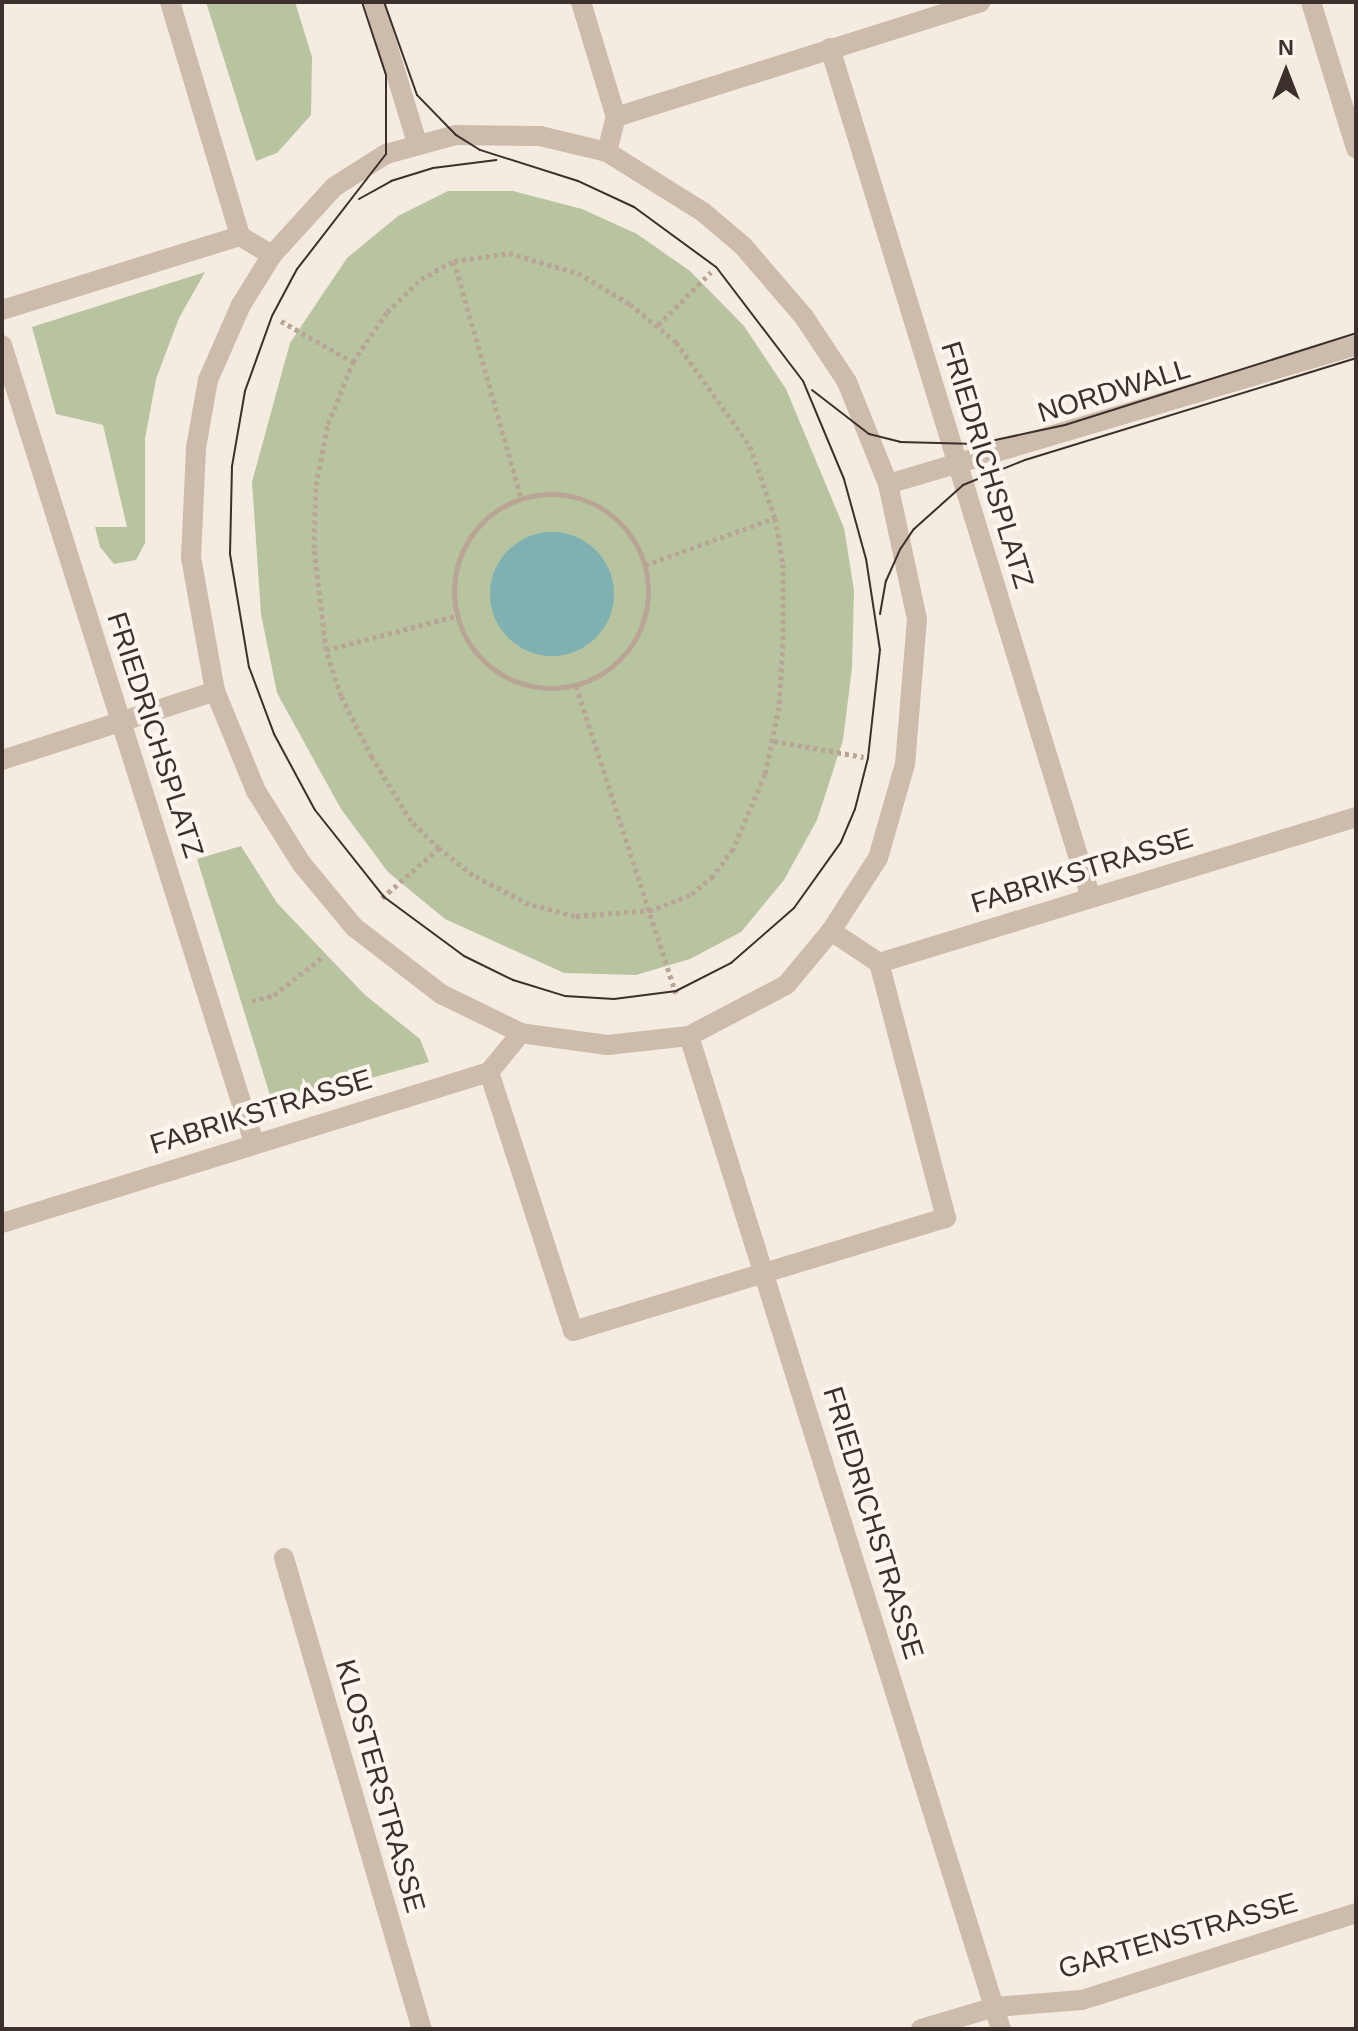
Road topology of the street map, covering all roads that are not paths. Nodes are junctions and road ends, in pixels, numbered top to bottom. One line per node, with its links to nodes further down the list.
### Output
1 (170, 2): 11 (street)
2 (374, 2): 8 (street)
3 (581, 2): 7 (street)
4 (980, 2): 6 (street)
5 (1311, 2): 9 (street)
6 (830, 48): 7 (street); 16 (street, FRIEDRICHSPLATZ)
7 (616, 117): 10 (street)
8 (417, 143): 10 (street); 12 (street)
9 (1356, 148)
10 (607, 152): 17 (street)
11 (240, 236): 12 (street); 13 (street)
12 (272, 255): 18 (street)
13 (2, 310)
14 (2, 345): 19 (street, FRIEDRICHSPLATZ)
15 (1356, 345): 16 (street, NORDWALL)
16 (958, 467): 17 (street, NORDWALL); 22 (street, FRIEDRICHSPLATZ)
17 (888, 484): 23 (street)
18 (215, 691): 19 (street); 25 (street)
19 (122, 722): 20 (street); 28 (street, FRIEDRICHSPLATZ)
20 (2, 760)
21 (1356, 817): 22 (street, FABRIKSTRASSE)
22 (1091, 898): 24 (street, FABRIKSTRASSE)
23 (831, 931): 24 (street); 26 (street)
24 (879, 963): 30 (street)
25 (521, 1033): 26 (street); 27 (street)
26 (689, 1036): 30 (street, FRIEDRICHSTRASSE)
27 (489, 1072): 28 (street, FABRIKSTRASSE); 30 (street)
28 (254, 1143): 29 (street, FABRIKSTRASSE)
29 (2, 1223)
30 (766, 1273): 33 (street, FRIEDRICHSTRASSE)
31 (284, 1558): 34 (street, KLOSTERSTRASSE)
32 (1356, 1913): 33 (street, GARTENSTRASSE)
33 (995, 2007): 35 (street, GARTENSTRASSE); 36 (street, FRIEDRICHSTRASSE)
34 (422, 2029)
35 (921, 2029)
36 (1001, 2029)

